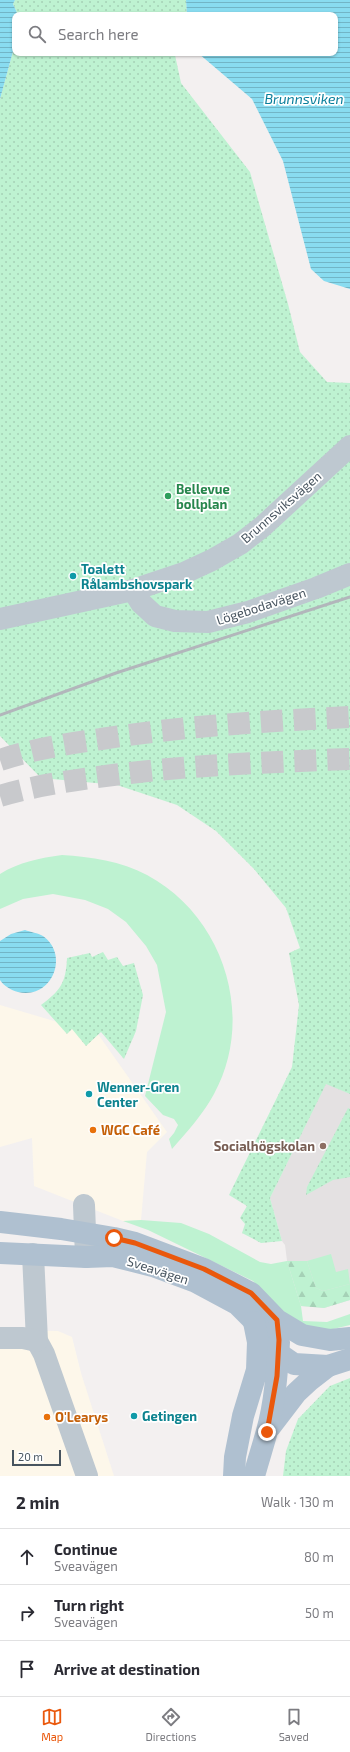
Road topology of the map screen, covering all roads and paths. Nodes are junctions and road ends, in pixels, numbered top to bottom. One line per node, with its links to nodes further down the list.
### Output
1 (350, 446): 3 (street, Brunnsviksvägen)
2 (350, 574): 3 (street, Lögebodavägen)
3 (133, 590): 4 (street, Brunnsviksvägen)
4 (0, 619)
5 (84, 1204): 7 (street)
6 (0, 1222): 7 (main road, Sveavägen)
7 (85, 1233): 10 (street); 11 (main road, Sveavägen)
8 (0, 1253): 9 (main road, Sveavägen)
9 (33, 1254): 10 (main road, Sveavägen); 15 (street)
10 (86, 1257): 12 (main road, Sveavägen)
11 (277, 1320): 14 (main road, Sveavägen); 17 (main road)
12 (254, 1321): 17 (main road, Sveavägen); 20 (main road)
13 (0, 1338): 15 (street)
14 (350, 1338)
15 (37, 1341): 22 (street)
16 (350, 1343): 17 (main road)
17 (278, 1353): 19 (main road, Sveavägen); 20 (main road); 21 (main road)
18 (350, 1359): 19 (main road)
19 (328, 1366): 21 (main road)
20 (257, 1370): 23 (main road)
21 (265, 1438): 24 (main road)
22 (87, 1476)
23 (234, 1476)
24 (254, 1476)

